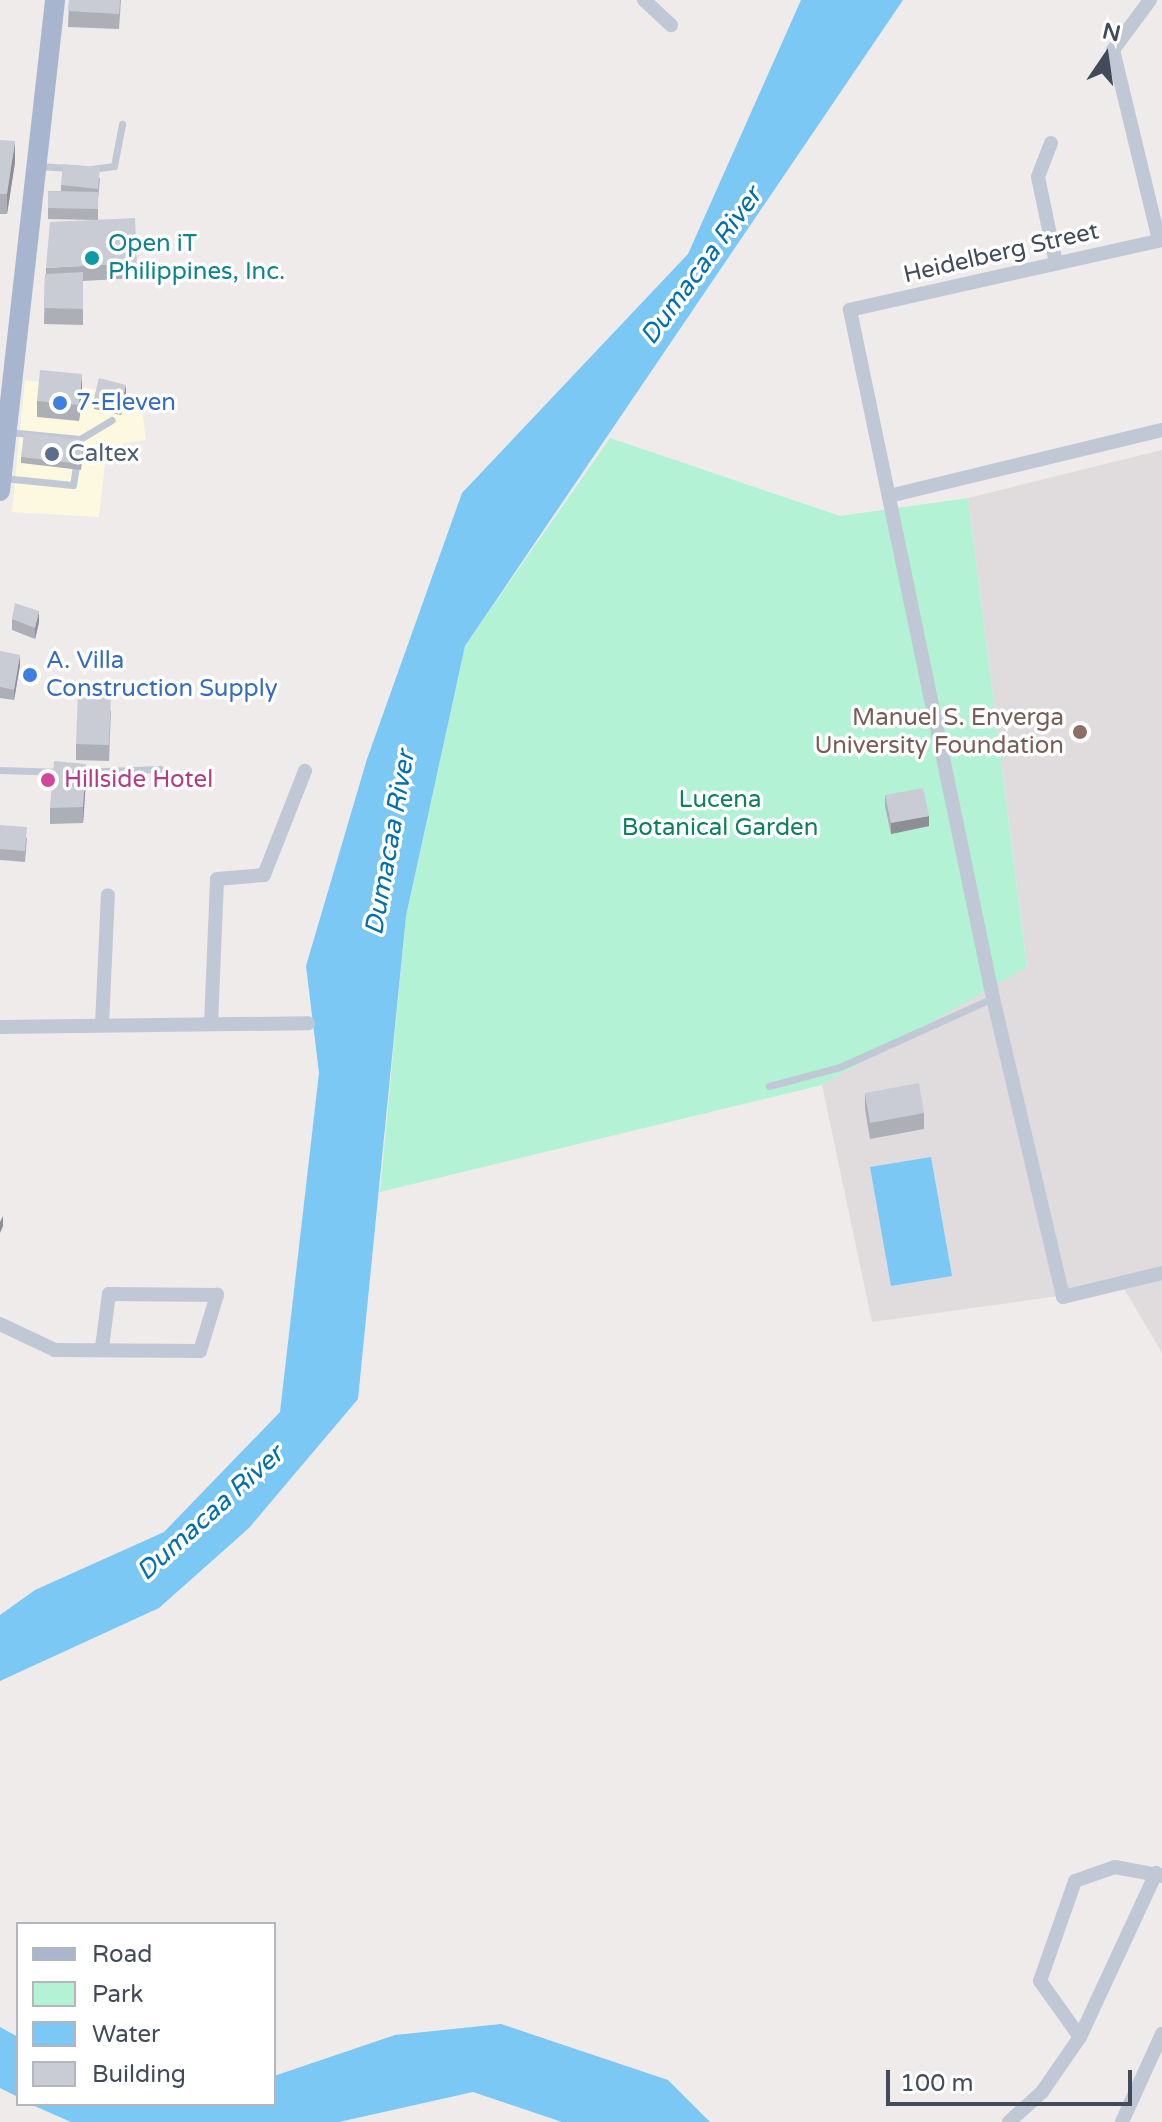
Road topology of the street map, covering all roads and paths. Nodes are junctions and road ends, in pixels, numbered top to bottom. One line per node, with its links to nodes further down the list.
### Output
1 (55, 0): 7 (main road)
2 (644, 0): 4 (street)
3 (1150, 0): 8 (street)
4 (671, 25)
5 (122, 124): 7 (lane)
6 (1051, 143): 9 (street)
7 (36, 166): 10 (main road)
8 (1160, 240): 9 (street, Heidelberg Street)
9 (1056, 263): 16 (street, Heidelberg Street)
10 (5, 384): 13 (main road)
11 (112, 420): 14 (lane)
12 (1162, 430): 16 (street)
13 (6, 431): 14 (lane); 15 (main road)
14 (80, 439): 15 (lane)
15 (1, 484)
16 (889, 496): 21 (street)
17 (160, 769): 18 (lane)
18 (0, 770)
19 (305, 771): 23 (street)
20 (108, 895): 24 (street)
21 (993, 998): 26 (lane); 27 (street)
22 (308, 1023): 23 (street)
23 (211, 1024): 24 (street)
24 (102, 1025): 25 (street)
25 (0, 1027)
26 (769, 1086)
27 (1162, 1273)
28 (0, 1324): 29 (street)
29 (102, 1347): 29 (street)
30 (1159, 1874): 32 (street); 32 (street)
31 (1162, 2034): 34 (street)
32 (1080, 2037): 33 (street)
33 (1009, 2122)
34 (1122, 2122)

